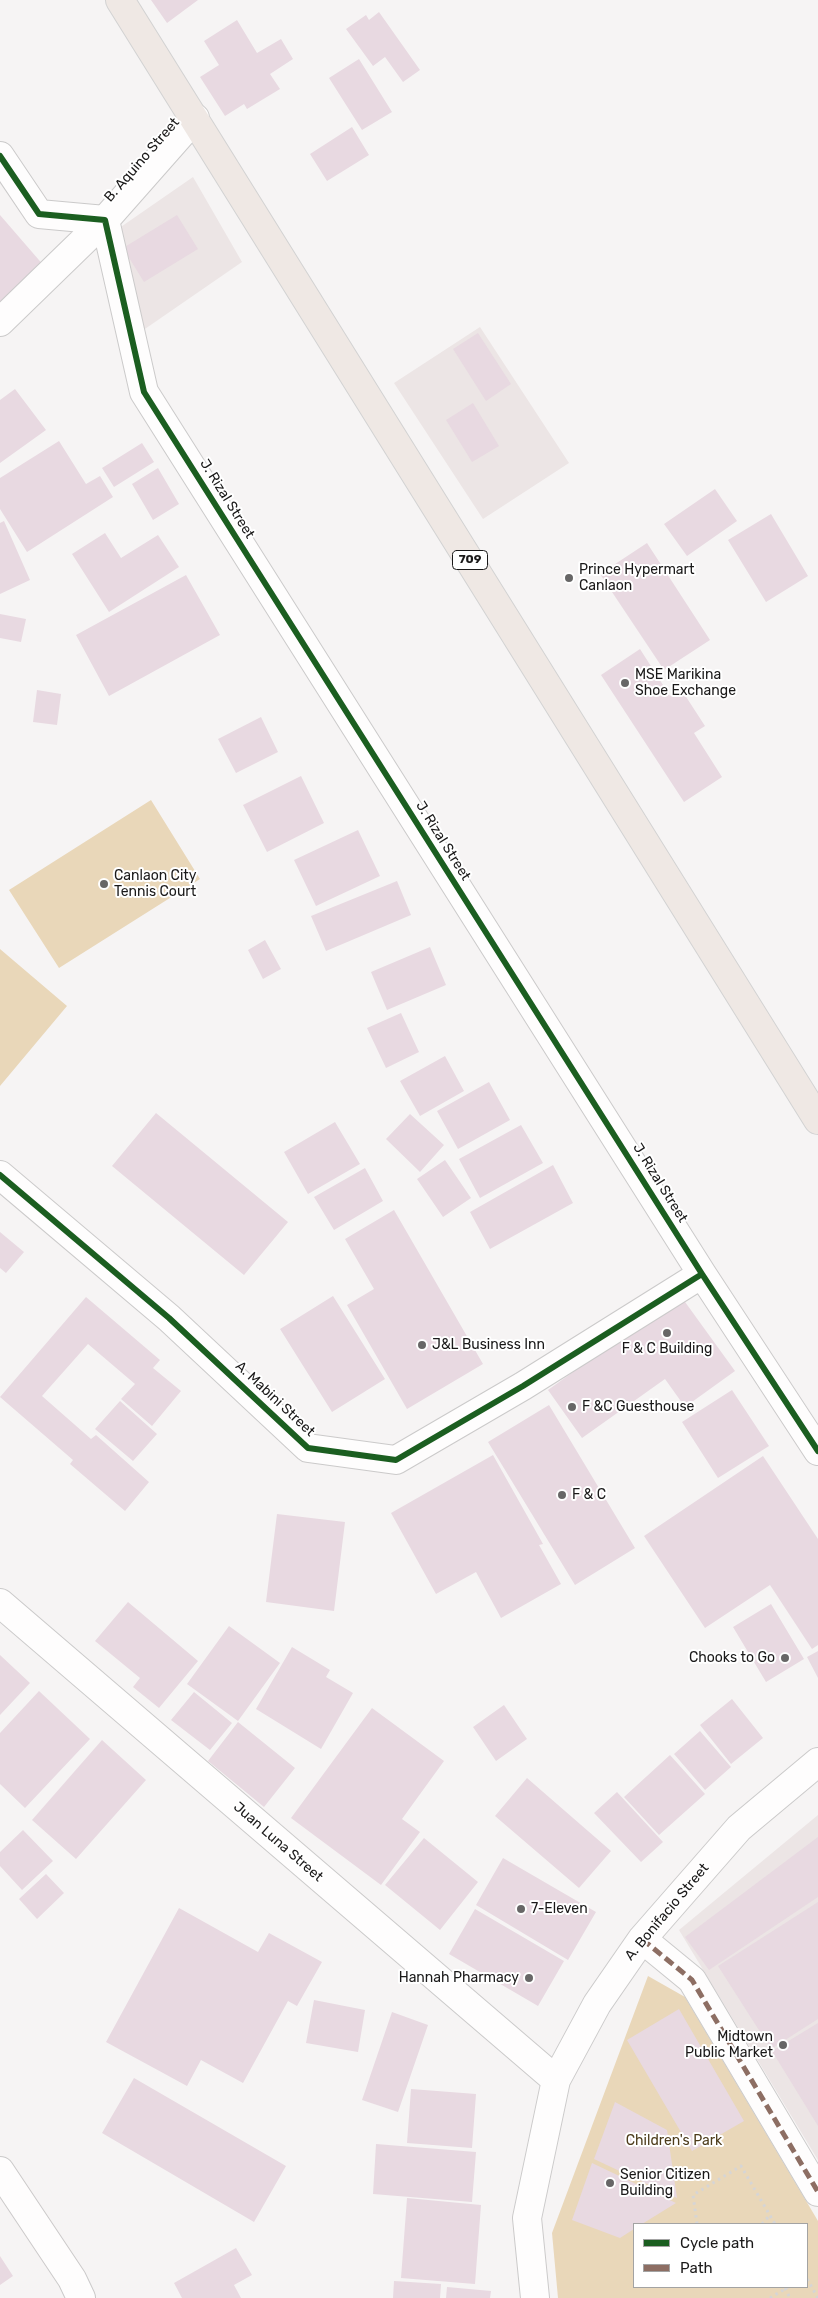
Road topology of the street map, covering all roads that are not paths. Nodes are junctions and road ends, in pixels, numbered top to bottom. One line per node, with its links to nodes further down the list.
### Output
1 (120, 0): 2 (main road, 709)
2 (196, 118): 4 (street, B. Aquino Street); 6 (main road, 709)
3 (0, 156): 4 (street)
4 (105, 220): 5 (street, B. Aquino Street); 8 (street, J. Rizal Street)
5 (0, 322)
6 (818, 1120)
7 (0, 1175): 8 (street, A. Mabini Street)
8 (702, 1274): 9 (street, J. Rizal Street)
9 (818, 1451)
10 (0, 1603): 13 (street, Juan Luna Street)
11 (818, 1762): 12 (street, A. Bonifacio Street)
12 (642, 1939): 13 (street, A. Bonifacio Street); 15 (street)
13 (556, 2080): 17 (street, A. Bonifacio Street)
14 (0, 2171): 16 (street)
15 (818, 2192)
16 (81, 2298)
17 (535, 2298)

